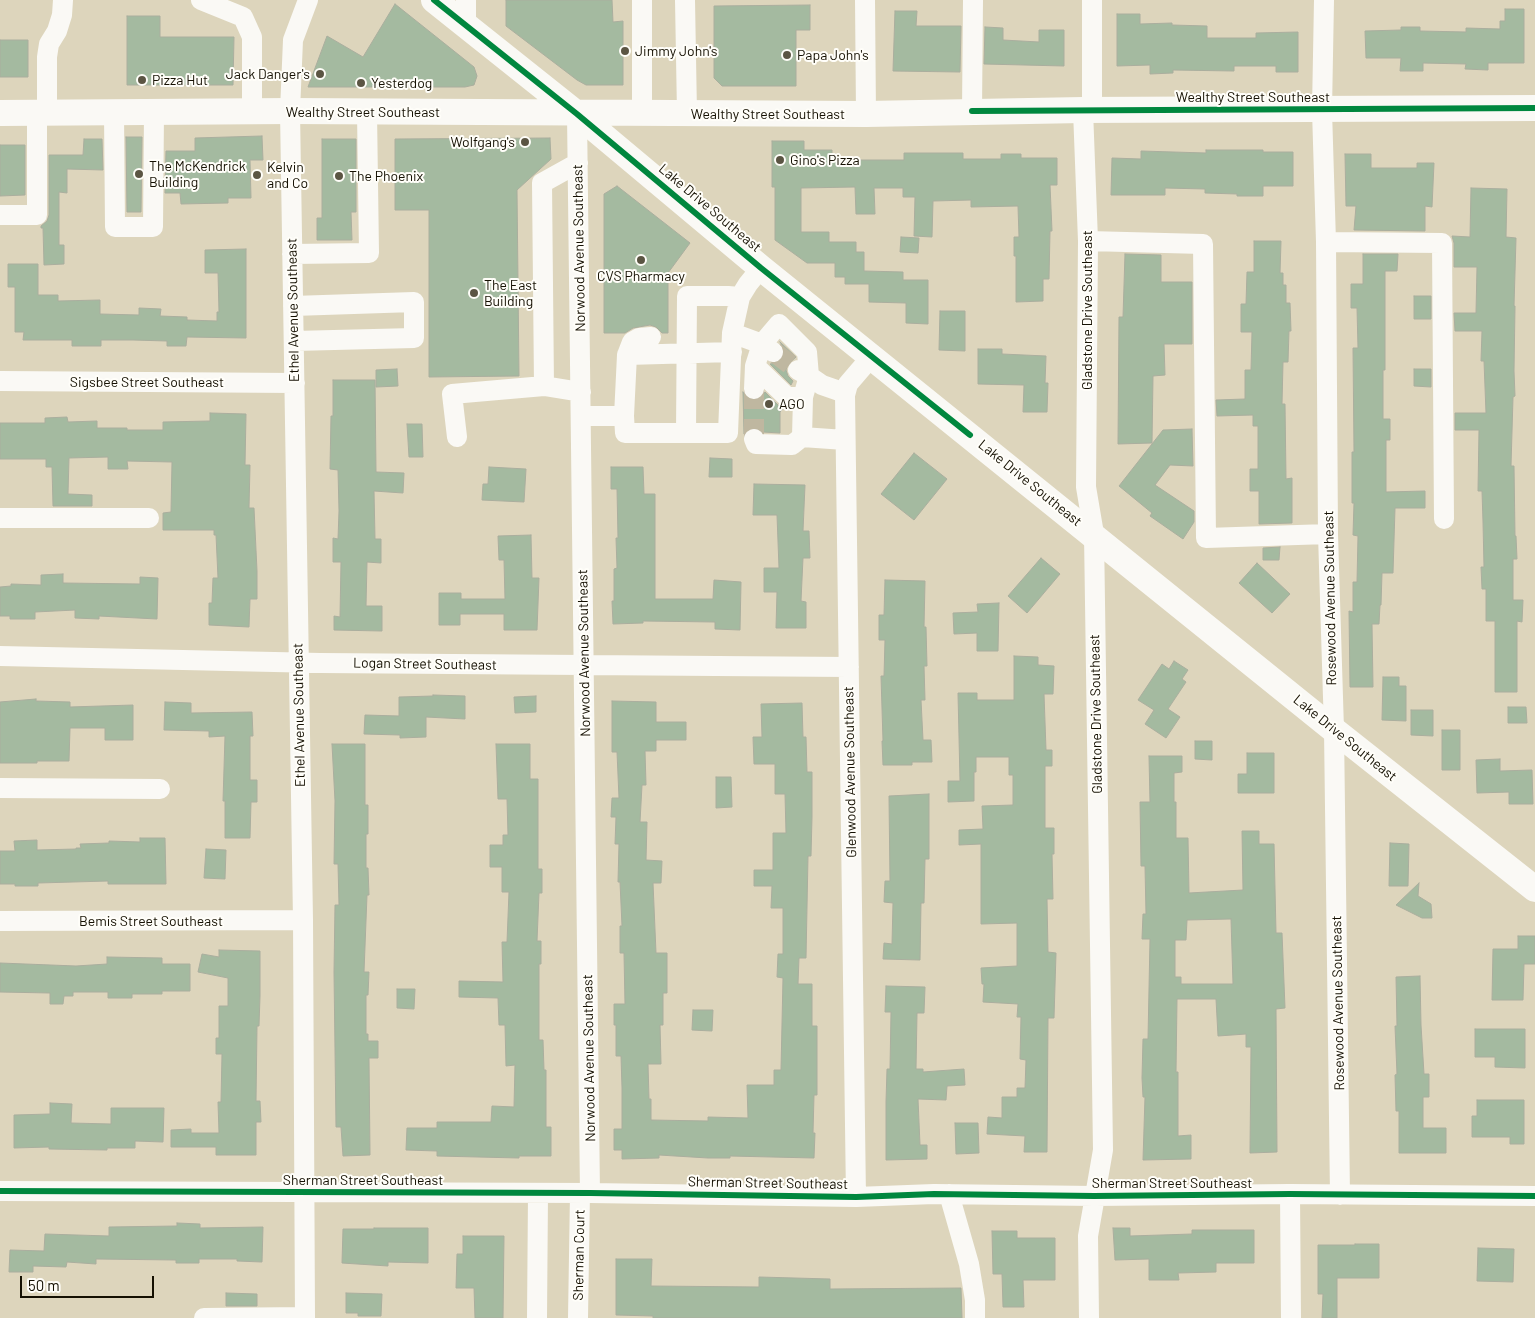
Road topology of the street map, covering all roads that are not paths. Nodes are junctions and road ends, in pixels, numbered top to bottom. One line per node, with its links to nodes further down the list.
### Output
1 (63, 0): 25 (street)
2 (201, 0): 11 (street)
3 (308, 0): 16 (street, Ethel Avenue Southeast)
4 (434, 0): 12 (main road, Lake Drive Southeast)
5 (642, 0): 22 (street)
6 (685, 0): 23 (street)
7 (865, 0): 27 (street)
8 (973, 0): 17 (street)
9 (1092, 0): 14 (street, Gladstone Drive Southeast)
10 (1324, 0): 15 (street, Rosewood Avenue Southeast)
11 (226, 5): 18 (street)
12 (466, 12): 26 (main road, Lake Drive Southeast)
13 (1535, 108): 15 (main road, Wealthy Street Southeast)
14 (1088, 110): 15 (main road, Wealthy Street Southeast); 17 (main road, Wealthy Street Southeast); 30 (street, Gladstone Drive Southeast)
15 (1322, 110): 31 (street, Rosewood Avenue Southeast)
16 (290, 111): 18 (main road, Wealthy Street Southeast); 19 (main road, Wealthy Street Southeast); 32 (street, Ethel Avenue Southeast)
17 (972, 111): 27 (main road, Wealthy Street Southeast)
18 (252, 112): 21 (main road, Wealthy Street Southeast)
19 (367, 112): 26 (main road, Wealthy Street Southeast); 32 (street)
20 (114, 113): 21 (main road, Wealthy Street Southeast); 21 (street); 25 (main road, Wealthy Street Southeast)
21 (154, 113)
22 (642, 113): 23 (main road, Wealthy Street Southeast); 26 (main road, Wealthy Street Southeast)
23 (687, 113): 27 (main road, Wealthy Street Southeast)
24 (0, 114): 25 (main road, Wealthy Street Southeast)
25 (42, 114): 29 (street)
26 (577, 114): 28 (street, Norwood Avenue Southeast); 33 (main road, Lake Drive Southeast)
27 (866, 114)
28 (578, 163): 46 (street); 48 (street, Norwood Avenue Southeast)
29 (0, 215)
30 (1088, 240): 61 (street, Gladstone Drive Southeast); 62 (street)
31 (1326, 242): 60 (street); 62 (street, Rosewood Avenue Southeast)
32 (292, 254): 35 (street, Ethel Avenue Southeast)
33 (761, 268): 34 (street); 41 (main road, Lake Drive Southeast)
34 (740, 297): 37 (street); 39 (street)
35 (293, 306): 36 (street, Ethel Avenue Southeast); 36 (street)
36 (294, 341): 45 (street, Ethel Avenue Southeast)
37 (732, 343): 38 (street); 39 (street); 53 (street)
38 (768, 348): 42 (street); 43 (street)
39 (684, 354): 40 (street); 40 (street); 53 (street)
40 (627, 355): 52 (street)
41 (872, 356): 49 (street); 61 (main road, Lake Drive Southeast)
42 (755, 366): 47 (street); 50 (street)
43 (802, 372): 49 (street); 50 (street)
44 (0, 381): 45 (street, Sigsbee Street Southeast)
45 (295, 382): 64 (street, Ethel Avenue Southeast)
46 (544, 386): 48 (street); 54 (street)
47 (754, 389)
48 (581, 392): 51 (street, Norwood Avenue Southeast)
49 (845, 393): 57 (street, Glenwood Avenue Southeast)
50 (803, 397): 55 (street)
51 (581, 416): 52 (street); 65 (street, Norwood Avenue Southeast)
52 (624, 416): 53 (street)
53 (686, 433)
54 (457, 437)
55 (802, 437): 56 (street); 57 (street)
56 (754, 439)
57 (845, 440): 66 (street, Glenwood Avenue Southeast)
58 (0, 518): 59 (street)
59 (150, 518)
60 (1444, 518)
61 (1094, 534): 67 (main road, Lake Drive Southeast); 81 (street, Gladstone Drive Southeast)
62 (1328, 534): 67 (street, Rosewood Avenue Southeast)
63 (0, 656): 64 (street, Logan Street Southeast)
64 (299, 663): 65 (street, Logan Street Southeast); 71 (street, Ethel Avenue Southeast)
65 (584, 666): 66 (street, Logan Street Southeast); 75 (street, Norwood Avenue Southeast)
66 (849, 667): 80 (street, Glenwood Avenue Southeast)
67 (1334, 730): 70 (main road, Lake Drive Southeast); 79 (street, Rosewood Avenue Southeast)
68 (0, 788): 69 (street)
69 (160, 789)
70 (1535, 889)
71 (303, 920): 72 (street, Bemis Street Southeast); 74 (street, Ethel Avenue Southeast)
72 (0, 921)
73 (0, 1191): 74 (street, Sherman Street Southeast)
74 (304, 1192): 76 (street, Sherman Street Southeast); 84 (street, Ethel Avenue Southeast)
75 (585, 1193): 76 (street, Sherman Street Southeast); 80 (street, Sherman Street Southeast); 86 (street, Sherman Court)
76 (538, 1194): 85 (street)
77 (949, 1194): 80 (street, Sherman Street Southeast); 81 (street, Sherman Street Southeast); 87 (street)
78 (1290, 1194): 79 (street, Sherman Street Southeast); 81 (street, Sherman Street Southeast); 89 (street)
79 (1340, 1195): 82 (street, Sherman Street Southeast)
80 (856, 1196)
81 (1094, 1196): 88 (street, Gladstone Drive Southeast)
82 (1535, 1196)
83 (204, 1318): 84 (street)
84 (305, 1318)
85 (537, 1318)
86 (578, 1318)
87 (975, 1318)
88 (1089, 1318)
89 (1291, 1318)

